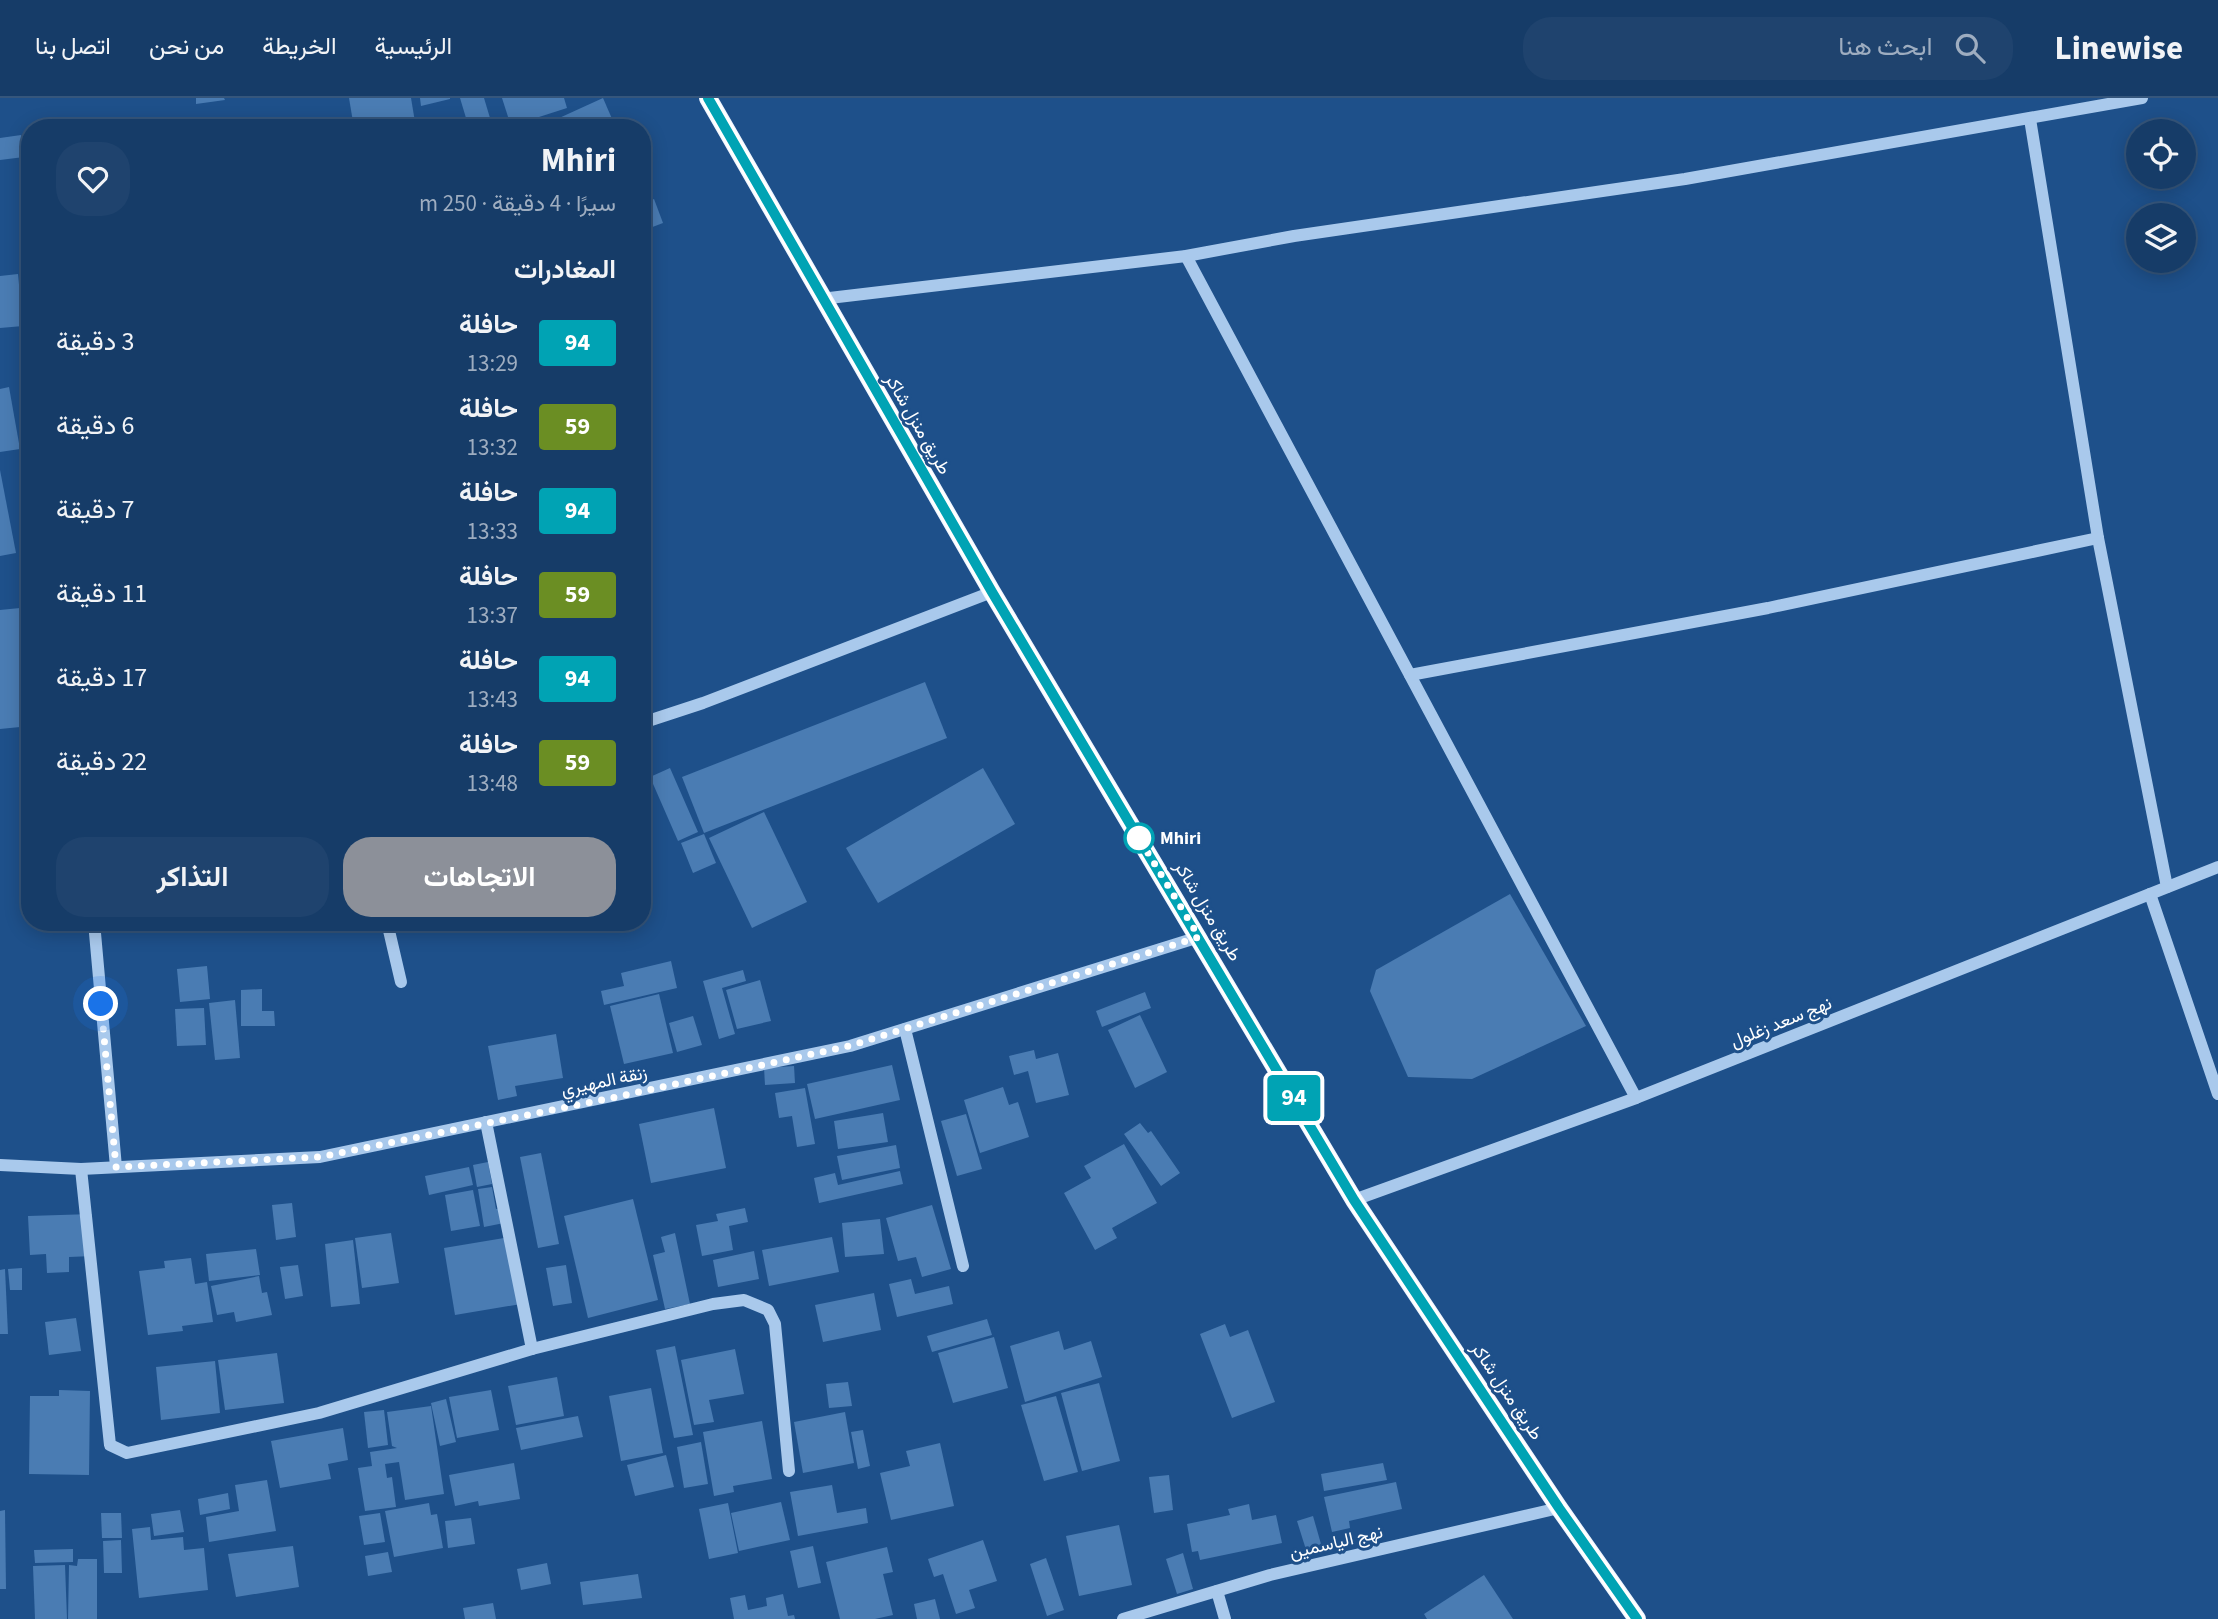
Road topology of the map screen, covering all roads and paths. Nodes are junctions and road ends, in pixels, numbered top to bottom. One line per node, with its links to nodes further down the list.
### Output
1 (708, 98): 5 (main road, طريق منزل شاكر)
2 (2142, 98): 3 (street)
3 (2030, 119): 4 (street); 6 (street)
4 (1186, 256): 5 (street); 8 (street)
5 (821, 299): 7 (main road, طريق منزل شاكر)
6 (2098, 538): 8 (street); 11 (street)
7 (992, 592): 9 (street); 15 (main road, طريق منزل شاكر)
8 (1410, 675): 19 (street)
9 (651, 720)
10 (2218, 867): 11 (street, نهج سعد زغلول)
11 (2167, 887): 12 (street, نهج سعد زغلول)
12 (2150, 894): 18 (street); 19 (street, نهج سعد زغلول)
13 (95, 931): 22 (street)
14 (389, 931): 16 (street)
15 (1199, 937): 17 (street, زنقة المهيري); 24 (main road, طريق منزل شاكر)
16 (401, 982)
17 (905, 1029): 20 (street, زنقة المهيري); 25 (street)
18 (2218, 1094)
19 (1636, 1098): 24 (street, نهج سعد زغلول)
20 (486, 1122): 22 (street, زنقة المهيري); 26 (street)
21 (0, 1165): 23 (street, زنقة المهيري)
22 (116, 1167): 23 (street, زنقة المهيري)
23 (81, 1169): 26 (street)
24 (1354, 1200): 28 (main road, طريق منزل شاكر)
25 (963, 1266)
26 (531, 1349): 27 (street)
27 (789, 1471)
28 (1559, 1508): 29 (street, نهج الياسمين); 32 (main road, طريق منزل شاكر)
29 (1217, 1591): 30 (street, نهج الياسمين); 31 (street)
30 (1123, 1619)
31 (1225, 1619)
32 (1637, 1619)

